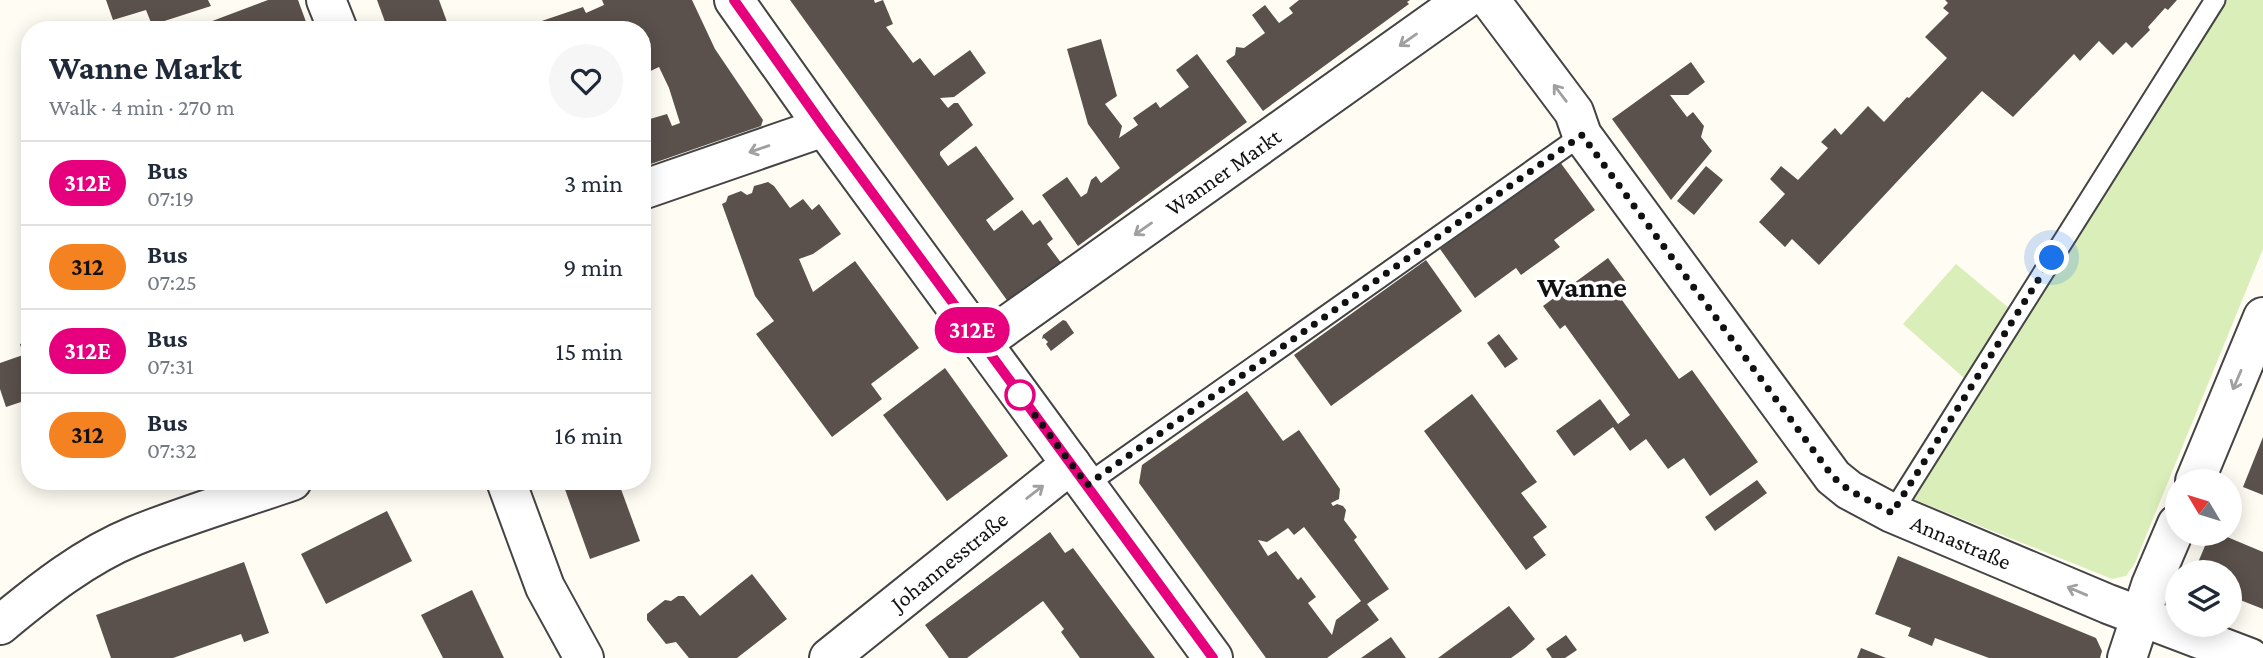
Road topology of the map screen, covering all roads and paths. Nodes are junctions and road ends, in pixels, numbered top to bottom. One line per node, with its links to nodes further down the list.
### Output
1 (326, 0): 6 (street)
2 (734, 0): 7 (street)
3 (1464, 0): 11 (street, Wanner Markt, one-way to 11)
4 (1490, 0): 8 (street, Annastraße, one-way to 4)
5 (2216, 0): 16 (lane)
6 (334, 21)
7 (824, 127): 9 (street, one-way to 9); 11 (street)
8 (1582, 135): 13 (lane); 16 (street, Annastraße)
9 (651, 187)
10 (2263, 317): 12 (street, one-way to 12)
11 (982, 343): 13 (street)
12 (2200, 469)
13 (1079, 475): 21 (street, Johannesstraße, one-way to 13); 22 (street)
14 (266, 490): 19 (street)
15 (509, 490): 20 (street)
16 (1892, 513): 18 (street, Annastraße, one-way to 16)
17 (2168, 546): 18 (street)
18 (2140, 615): 23 (street); 24 (street, Annastraße)
19 (0, 625)
20 (584, 658)
21 (829, 658)
22 (1213, 658)
23 (2127, 658)
24 (2250, 658)

